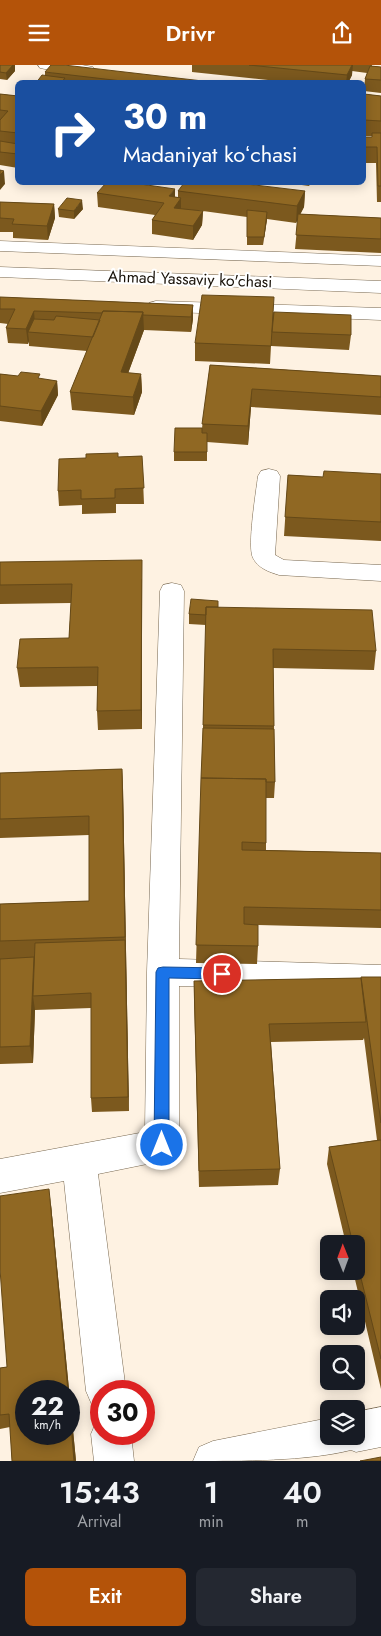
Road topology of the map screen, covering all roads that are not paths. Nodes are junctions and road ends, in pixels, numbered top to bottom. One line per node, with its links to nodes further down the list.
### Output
1 (45, 65): 2 (street)
2 (104, 71)
3 (0, 246): 4 (street)
4 (381, 261)
5 (0, 272): 6 (street, Ahmad Yassaviy ko'chasi)
6 (381, 287)
7 (137, 306): 8 (street)
8 (381, 314)
9 (269, 476): 10 (street)
10 (381, 573)
11 (172, 591): 12 (street)
12 (163, 972): 13 (street); 14 (street)
13 (381, 978)
14 (79, 1162): 15 (street); 16 (street)
15 (0, 1176)
16 (105, 1380)
17 (381, 1427): 18 (street)
18 (365, 1430)
19 (320, 1439): 22 (street)
20 (112, 1445): 21 (street)
21 (114, 1461)
22 (213, 1461)

